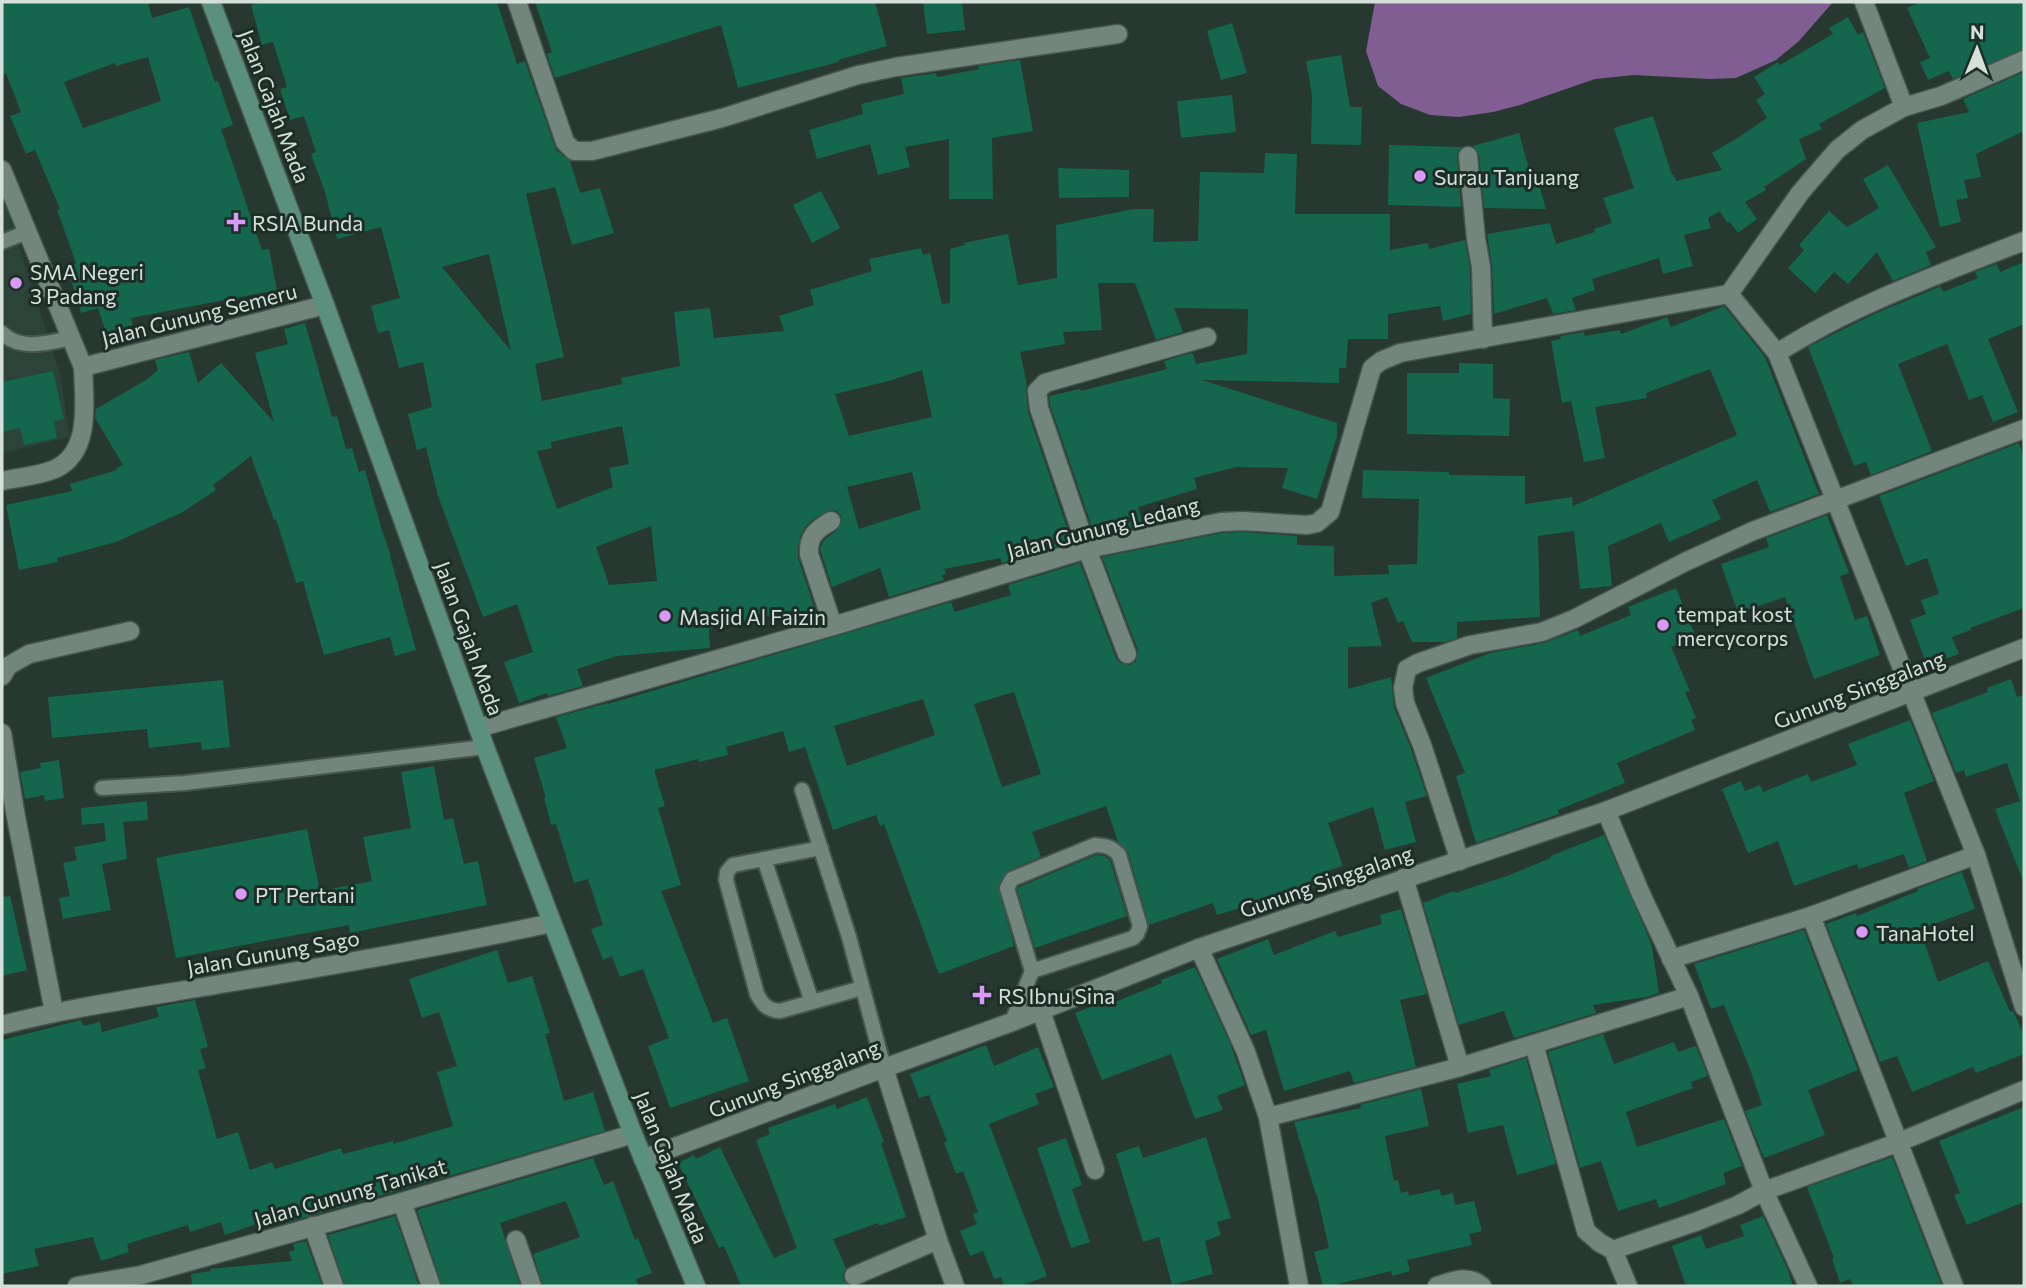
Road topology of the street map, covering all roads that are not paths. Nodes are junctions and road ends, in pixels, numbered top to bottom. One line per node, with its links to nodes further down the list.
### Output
1 (211, 2): 13 (main road, Jalan Gajah Mada)
2 (518, 2): 4 (street)
3 (1864, 2): 6 (street)
4 (1118, 34)
5 (2024, 60): 6 (street)
6 (1904, 107): 12 (street)
7 (1468, 156): 17 (street)
8 (2, 170): 9 (street)
9 (27, 232): 11 (lane); 16 (street)
10 (2024, 240): 18 (street)
11 (2, 243)
12 (1728, 294): 17 (street, Jalan Gunung Ledang); 18 (street)
13 (325, 305): 19 (street, Jalan Gunung Semeru); 31 (main road, Jalan Gajah Mada)
14 (2, 333): 16 (lane)
15 (1207, 337): 24 (street)
16 (71, 338): 19 (street)
17 (1483, 339): 24 (street, Jalan Gunung Ledang)
18 (1777, 353): 22 (street)
19 (83, 367): 21 (street, Jalan Gunung Semeru)
20 (2024, 429): 22 (street)
21 (2, 481)
22 (1836, 501): 30 (street); 41 (street)
23 (831, 521): 25 (street)
24 (1087, 549): 25 (street, Jalan Gunung Ledang); 28 (street)
25 (834, 626): 31 (street, Jalan Gunung Ledang)
26 (130, 631): 29 (street)
27 (2024, 648): 30 (street, Gunung Singgalang)
28 (1127, 654)
29 (2, 676)
30 (1911, 694): 36 (street, Gunung Singgalang); 39 (street)
31 (478, 728): 33 (main road, Jalan Gajah Mada)
32 (2, 733): 37 (street)
33 (485, 747): 34 (lane); 44 (main road, Jalan Gajah Mada)
34 (102, 788)
35 (802, 790): 38 (lane)
36 (1606, 811): 41 (street, Gunung Singgalang); 46 (street)
37 (9, 819): 53 (street)
38 (821, 848): 40 (lane); 48 (lane)
39 (1976, 855): 43 (street); 51 (street)
40 (764, 859): 50 (lane); 50 (lane)
41 (1460, 860): 42 (street, Gunung Singgalang)
42 (1404, 878): 45 (street, Gunung Singgalang); 57 (street)
43 (1811, 916): 46 (street); 62 (street)
44 (552, 923): 53 (street, Jalan Gunung Sago); 61 (main road, Jalan Gajah Mada)
45 (1199, 947): 52 (street, Gunung Singgalang); 60 (street)
46 (1671, 959): 49 (street)
47 (1032, 971): 47 (lane); 54 (lane)
48 (862, 988): 50 (lane); 58 (lane)
49 (1689, 996): 56 (street); 65 (street)
50 (812, 1002)
51 (2024, 1007)
52 (1041, 1011): 54 (street, Gunung Singgalang); 64 (street)
53 (54, 1012): 55 (street, Jalan Gunung Sago)
54 (1012, 1022): 58 (street, Gunung Singgalang)
55 (2, 1025)
56 (1534, 1044): 57 (street); 70 (street)
57 (1460, 1067): 60 (street)
58 (884, 1068): 63 (street, Gunung Singgalang); 69 (street)
59 (2024, 1090): 62 (street)
60 (1268, 1117): 78 (street)
61 (633, 1134): 63 (main road, Jalan Gajah Mada); 66 (street, Jalan Gunung Tanikat)
62 (1897, 1143): 65 (street); 83 (street)
63 (643, 1159): 76 (main road, Jalan Gajah Mada)
64 (1095, 1170)
65 (1764, 1191): 70 (street); 82 (street)
66 (402, 1202): 67 (street, Jalan Gunung Tanikat); 74 (street)
67 (313, 1226): 72 (street, Jalan Gunung Tanikat); 73 (street)
68 (516, 1240): 75 (street)
69 (938, 1240): 71 (street); 77 (street)
70 (1613, 1250): 81 (street)
71 (853, 1276)
72 (77, 1286)
73 (334, 1286)
74 (431, 1286)
75 (532, 1286)
76 (696, 1286)
77 (955, 1286)
78 (1299, 1286)
79 (1437, 1286): 80 (street)
80 (1482, 1286)
81 (1628, 1286)
82 (1808, 1286)
83 (1954, 1286)

